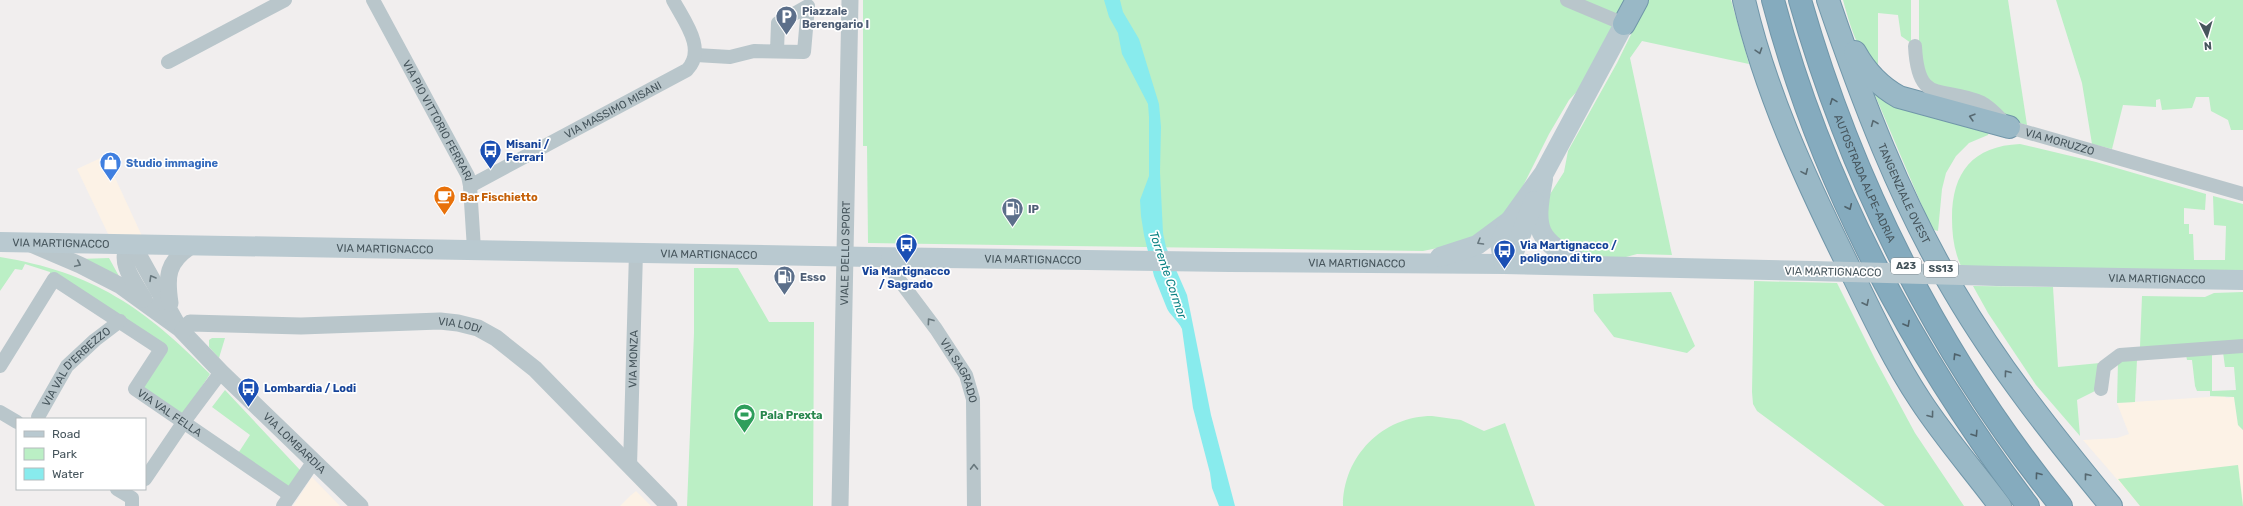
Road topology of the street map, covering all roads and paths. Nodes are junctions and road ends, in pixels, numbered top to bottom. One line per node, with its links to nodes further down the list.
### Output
1 (285, 0): 17 (street)
2 (373, 0): 20 (street, VIA PIO VITTORIO FERRARI)
3 (673, 0): 16 (street)
4 (850, 0): 54 (street, VIALE DELLO SPORT)
5 (1567, 0): 12 (street)
6 (1637, 0): 12 (highway)
7 (1739, 0): 13 (highway)
8 (1744, 0): 13 (highway)
9 (1773, 0): 57 (highway, A23, one-way to 57)
10 (1800, 0): 58 (highway, AUTOSTRADA ALPE-ADRIA / A23, one-way to 10)
11 (1829, 0): 18 (highway, one-way to 11); 59 (highway, TANGENZIALE OVEST / SS13, one-way to 11)
12 (1624, 24): 19 (main road, VIA MARTIGNACCO)
13 (1750, 24): 56 (highway, one-way to 56)
14 (1915, 46): 18 (street, VIA MORUZZO)
15 (777, 51): 16 (street)
16 (696, 55): 20 (street, VIA MASSIMO MISANI)
17 (168, 62)
18 (2009, 127): 21 (street, VIA MORUZZO)
19 (1544, 173): 22 (main road, VIA MARTIGNACCO); 31 (main road, VIA MARTIGNACCO); 32 (main road, VIA MARTIGNACCO)
20 (470, 186): 27 (street, VIA PIO VITTORIO FERRARI)
21 (2243, 194)
22 (1511, 219): 30 (main road, VIA MARTIGNACCO, one-way to 30); 31 (main road, VIA MARTIGNACCO)
23 (0, 242): 24 (main road, VIA MARTIGNACCO)
24 (29, 243): 25 (main road, VIA MARTIGNACCO); 34 (street, VIA LOMBARDIA, one-way to 34)
25 (131, 245): 26 (main road, VIA MARTIGNACCO); 34 (street, VIA LOMBARDIA); 35 (street, VIA LOMBARDIA, one-way to 25)
26 (191, 246): 27 (main road, VIA MARTIGNACCO); 35 (street, VIA LOMBARDIA)
27 (474, 249): 28 (main road, VIA MARTIGNACCO)
28 (636, 252): 29 (main road, VIA MARTIGNACCO, bridge); 47 (street, VIA MONZA)
29 (877, 257): 30 (main road, VIA MARTIGNACCO); 55 (street, VIA SAGRADO, one-way to 29)
30 (1418, 263): 31 (main road, VIA MARTIGNACCO)
31 (1504, 264): 32 (main road, VIA MARTIGNACCO)
32 (1591, 266): 33 (main road, VIA MARTIGNACCO, bridge)
33 (2243, 280)
34 (147, 305): 37 (street, VIA LOMBARDIA)
35 (172, 311): 37 (street, VIA LOMBARDIA)
36 (120, 321): 39 (street, VIA VAL FELLA); 43 (street, VIA VAL D'ERBEZZO); 45 (street, VIA VAL FELLA)
37 (181, 329): 40 (street, VIA LOMBARDIA); 47 (street, VIA LODI)
38 (2243, 346): 41 (street)
39 (0, 364)
40 (222, 372): 45 (street); 46 (street, VIA LOMBARDIA)
41 (2101, 389)
42 (0, 412): 44 (street)
43 (38, 417)
44 (16, 421)
45 (183, 423): 48 (street); 51 (street, VIA VAL FELLA)
46 (314, 461): 51 (street); 52 (street, VIA LOMBARDIA)
47 (630, 466): 53 (street, VIA LODI)
48 (146, 478)
49 (118, 490): 50 (street)
50 (132, 500)
51 (286, 500)
52 (360, 506)
53 (669, 506)
54 (840, 506)
55 (974, 506)
56 (2000, 506)
57 (2028, 506)
58 (2061, 506)
59 (2111, 506)

